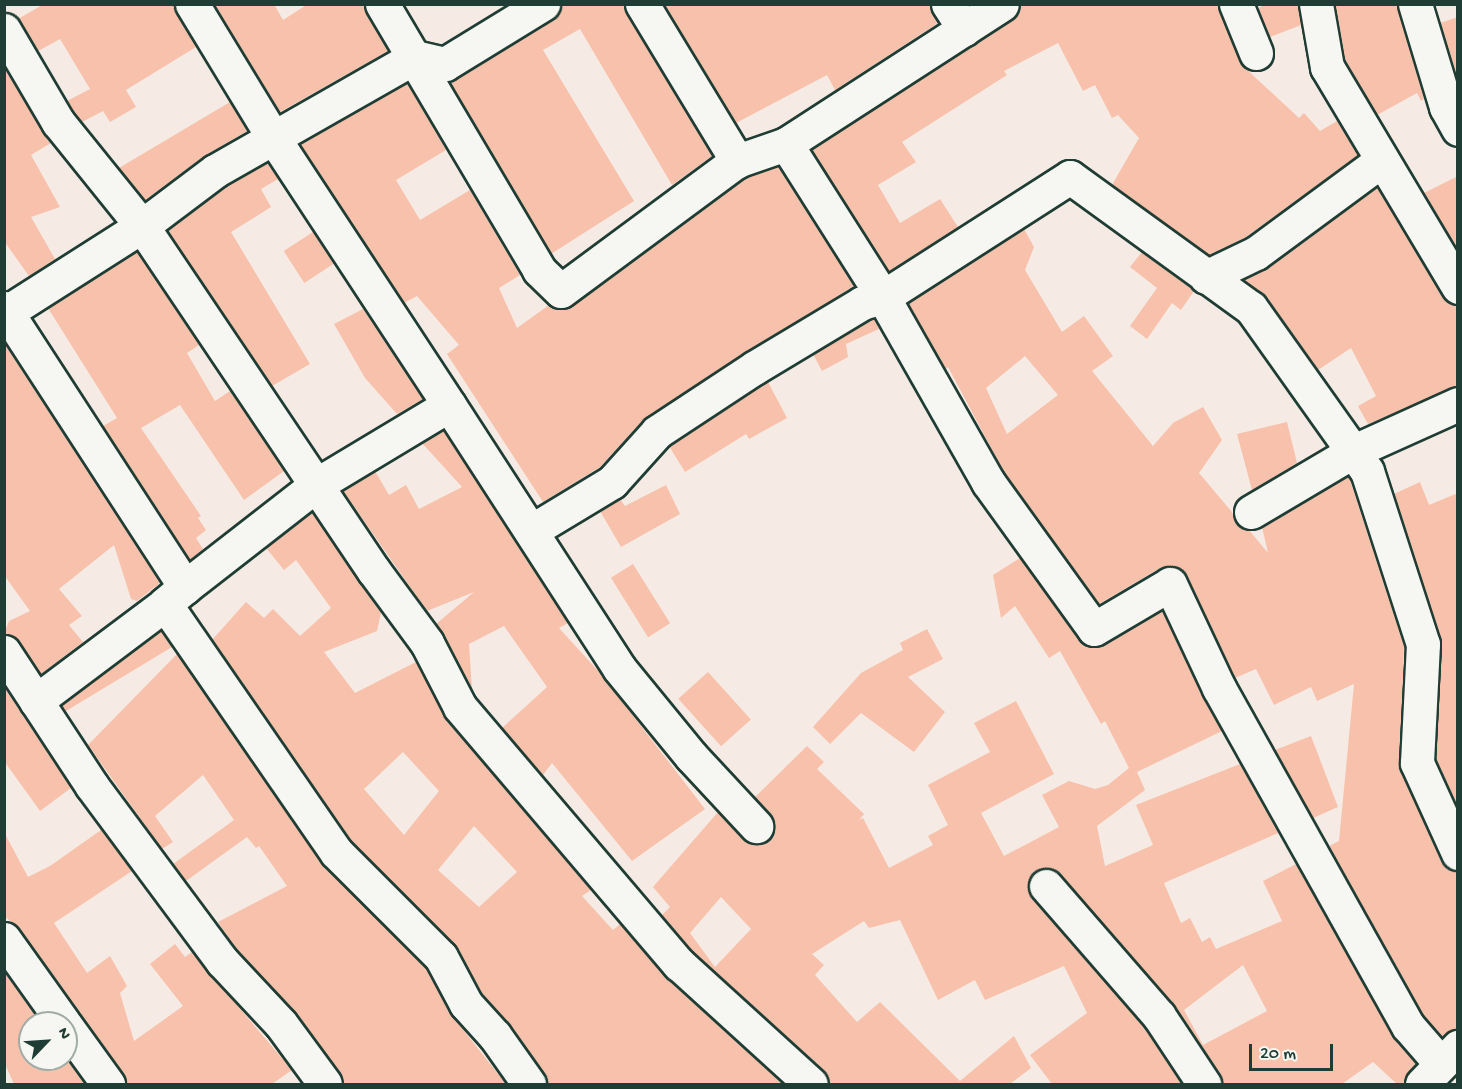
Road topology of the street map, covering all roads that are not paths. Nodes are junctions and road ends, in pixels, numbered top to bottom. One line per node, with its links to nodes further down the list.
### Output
1 (192, 4): 14 (street)
2 (382, 4): 12 (street)
3 (543, 4): 12 (street)
4 (642, 4): 16 (street)
5 (1002, 4): 9 (street)
6 (1236, 4): 11 (street)
7 (1316, 4): 17 (street)
8 (1415, 4): 13 (street)
9 (956, 17): 15 (street)
10 (4, 30): 18 (street)
11 (1256, 53)
12 (415, 57): 14 (street); 16 (street)
13 (1458, 129)
14 (273, 137): 18 (street); 24 (street)
15 (786, 144): 16 (street); 21 (street)
16 (737, 161)
17 (1381, 161): 19 (street); 20 (street)
18 (142, 226): 22 (street); 26 (street)
19 (1206, 277): 21 (street); 25 (street)
20 (1458, 287)
21 (883, 297): 28 (street); 38 (street)
22 (6, 310): 29 (street)
23 (1458, 404): 25 (street)
24 (449, 405): 26 (street); 28 (street)
25 (1354, 452): 27 (street); 33 (street)
26 (316, 485): 29 (street); 42 (street)
27 (1251, 512)
28 (531, 531): 32 (street)
29 (175, 596): 31 (street); 41 (street)
30 (4, 652): 31 (street)
31 (36, 701): 40 (street)
32 (756, 826)
33 (1458, 853)
34 (1046, 886): 43 (street)
35 (4, 939): 36 (street)
36 (56, 1011)
37 (78, 1042): 39 (street)
38 (1440, 1065)
39 (108, 1084)
40 (325, 1084)
41 (529, 1084)
42 (811, 1084)
43 (1204, 1084)

